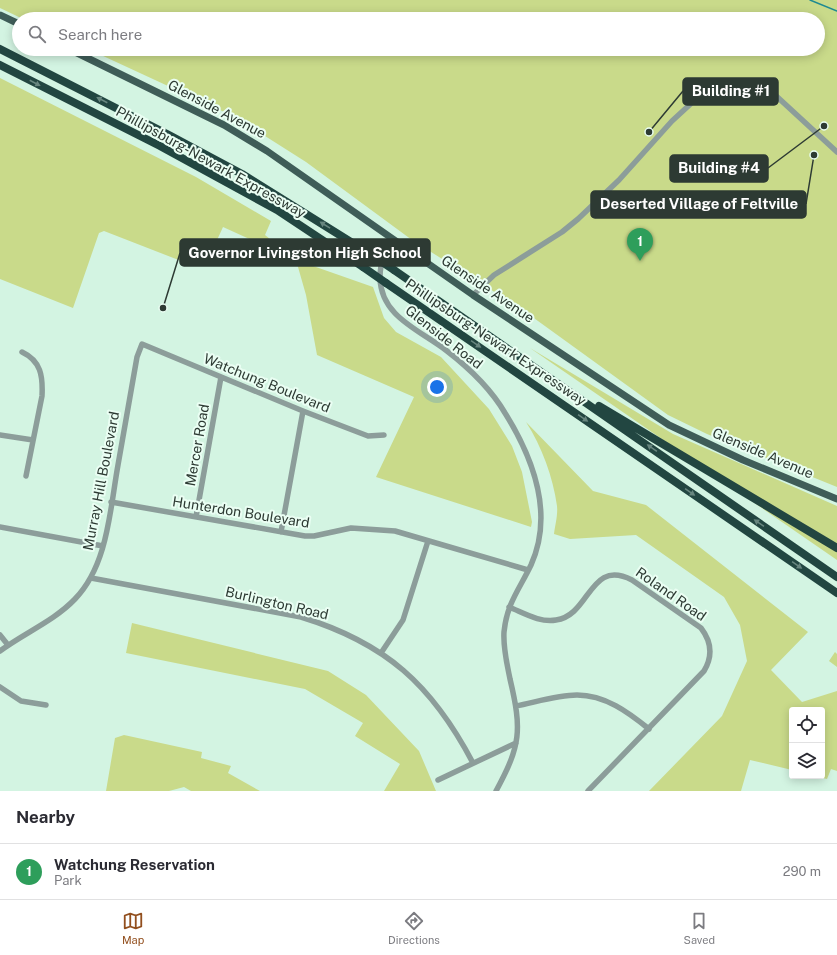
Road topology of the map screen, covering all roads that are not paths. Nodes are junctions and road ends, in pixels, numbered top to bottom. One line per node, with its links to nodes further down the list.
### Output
1 (0, 15): 2 (main road)
2 (12, 21)
3 (0, 49): 4 (highway, Phillipsburg-Newark Expressway, one-way to 3, bridge)
4 (12, 55)
5 (14, 56): 14 (highway, Phillipsburg-Newark Expressway, one-way to 5, bridge)
6 (83, 56): 9 (main road, Glenside Avenue)
7 (0, 65): 31 (highway, Phillipsburg-Newark Expressway, one-way to 31, bridge)
8 (837, 152): 10 (street)
9 (392, 239): 10 (main road, Glenside Avenue); 28 (street, Glenside Road)
10 (473, 295): 20 (main road, Glenside Avenue)
11 (142, 344): 13 (street, Watchung Boulevard); 21 (street, Murray Hill Boulevard)
12 (22, 352): 18 (street)
13 (221, 377): 15 (street, Watchung Boulevard); 22 (street, Mercer Road)
14 (551, 378): 27 (highway); 29 (highway, Phillipsburg-Newark Expressway, one-way to 14)
15 (303, 411): 17 (street, Watchung Boulevard); 24 (street)
16 (0, 435): 18 (street)
17 (384, 435)
18 (33, 440): 19 (street)
19 (26, 476)
20 (837, 498)
21 (111, 502): 22 (street, Hunterdon Boulevard); 26 (street, Murray Hill Boulevard)
22 (196, 517): 24 (street, Hunterdon Boulevard)
23 (0, 527): 26 (street)
24 (281, 532): 25 (street, Hunterdon Boulevard)
25 (428, 541): 28 (street, Hunterdon Boulevard); 36 (street)
26 (103, 546): 30 (street, Murray Hill Boulevard)
27 (837, 548)
28 (528, 570): 32 (street, Glenside Road)
29 (837, 576)
30 (91, 578): 34 (street, Murray Hill Boulevard); 36 (street, Burlington Road)
31 (837, 593)
32 (509, 607): 39 (street, Glenside Road); 40 (street, Roland Road)
33 (0, 635): 34 (street)
34 (8, 645): 35 (street, Murray Hill Boulevard)
35 (0, 651)
36 (381, 653): 42 (street, Burlington Road)
37 (0, 686): 38 (street)
38 (46, 705)
39 (516, 706): 40 (street); 41 (street, Glenside Road)
40 (649, 729): 45 (street, Roland Road)
41 (516, 744): 42 (street); 44 (street, Glenside Road)
42 (473, 763): 43 (street)
43 (438, 780)
44 (496, 791)
45 (588, 791)

